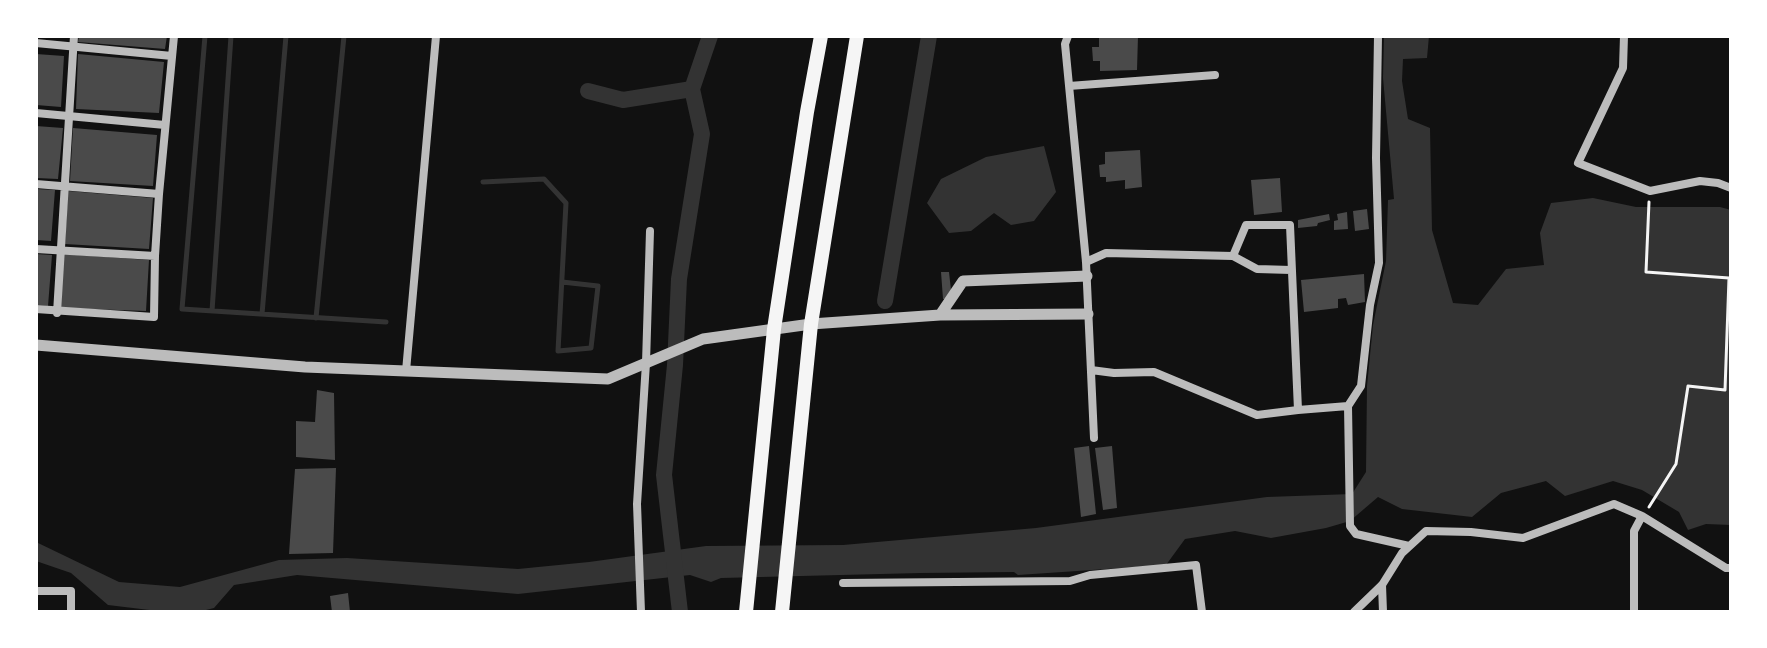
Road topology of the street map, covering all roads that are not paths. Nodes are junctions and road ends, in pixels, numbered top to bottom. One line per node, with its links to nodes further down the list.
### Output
1 (74, 36): 10 (street)
2 (174, 36): 11 (street)
3 (436, 36): 38 (street)
4 (821, 36): 34 (main road)
5 (857, 36): 33 (main road)
6 (1068, 36): 13 (street)
7 (1378, 36): 39 (street)
8 (1624, 36): 19 (street)
9 (36, 43): 10 (street)
10 (74, 47): 11 (street); 15 (street)
11 (172, 56): 16 (street)
12 (1215, 75): 13 (street)
13 (1069, 86): 26 (street)
14 (36, 113): 15 (street)
15 (69, 116): 16 (street); 18 (street)
16 (165, 125): 20 (street)
17 (36, 184): 18 (street)
18 (65, 186): 20 (street); 23 (street)
19 (1731, 188)
20 (159, 194): 24 (street)
21 (650, 231): 36 (street)
22 (36, 249): 23 (street)
23 (60, 250): 24 (street); 30 (street)
24 (155, 256): 30 (street)
25 (1233, 256): 26 (street); 27 (street); 27 (street)
26 (1086, 262): 28 (street)
27 (1291, 270): 40 (street)
28 (1087, 276): 31 (street); 32 (street)
29 (36, 309): 30 (street)
30 (57, 312)
31 (1088, 314): 32 (street); 37 (street)
32 (940, 315): 33 (street)
33 (811, 324): 34 (street); 51 (main road)
34 (774, 329): 36 (street); 50 (main road)
35 (36, 345): 38 (street)
36 (646, 363): 38 (street); 49 (street)
37 (1091, 370): 40 (street); 41 (street)
38 (406, 371)
39 (1348, 406): 40 (street); 43 (street)
40 (1298, 410)
41 (1094, 438)
42 (1642, 516): 43 (street); 44 (street); 55 (street)
43 (1409, 546): 46 (street)
44 (1731, 568)
45 (843, 583): 52 (street)
46 (1382, 585): 53 (street); 54 (street)
47 (36, 591): 48 (street)
48 (71, 612)
49 (641, 612)
50 (746, 612)
51 (782, 612)
52 (1202, 612)
53 (1354, 612)
54 (1383, 612)
55 (1634, 612)

